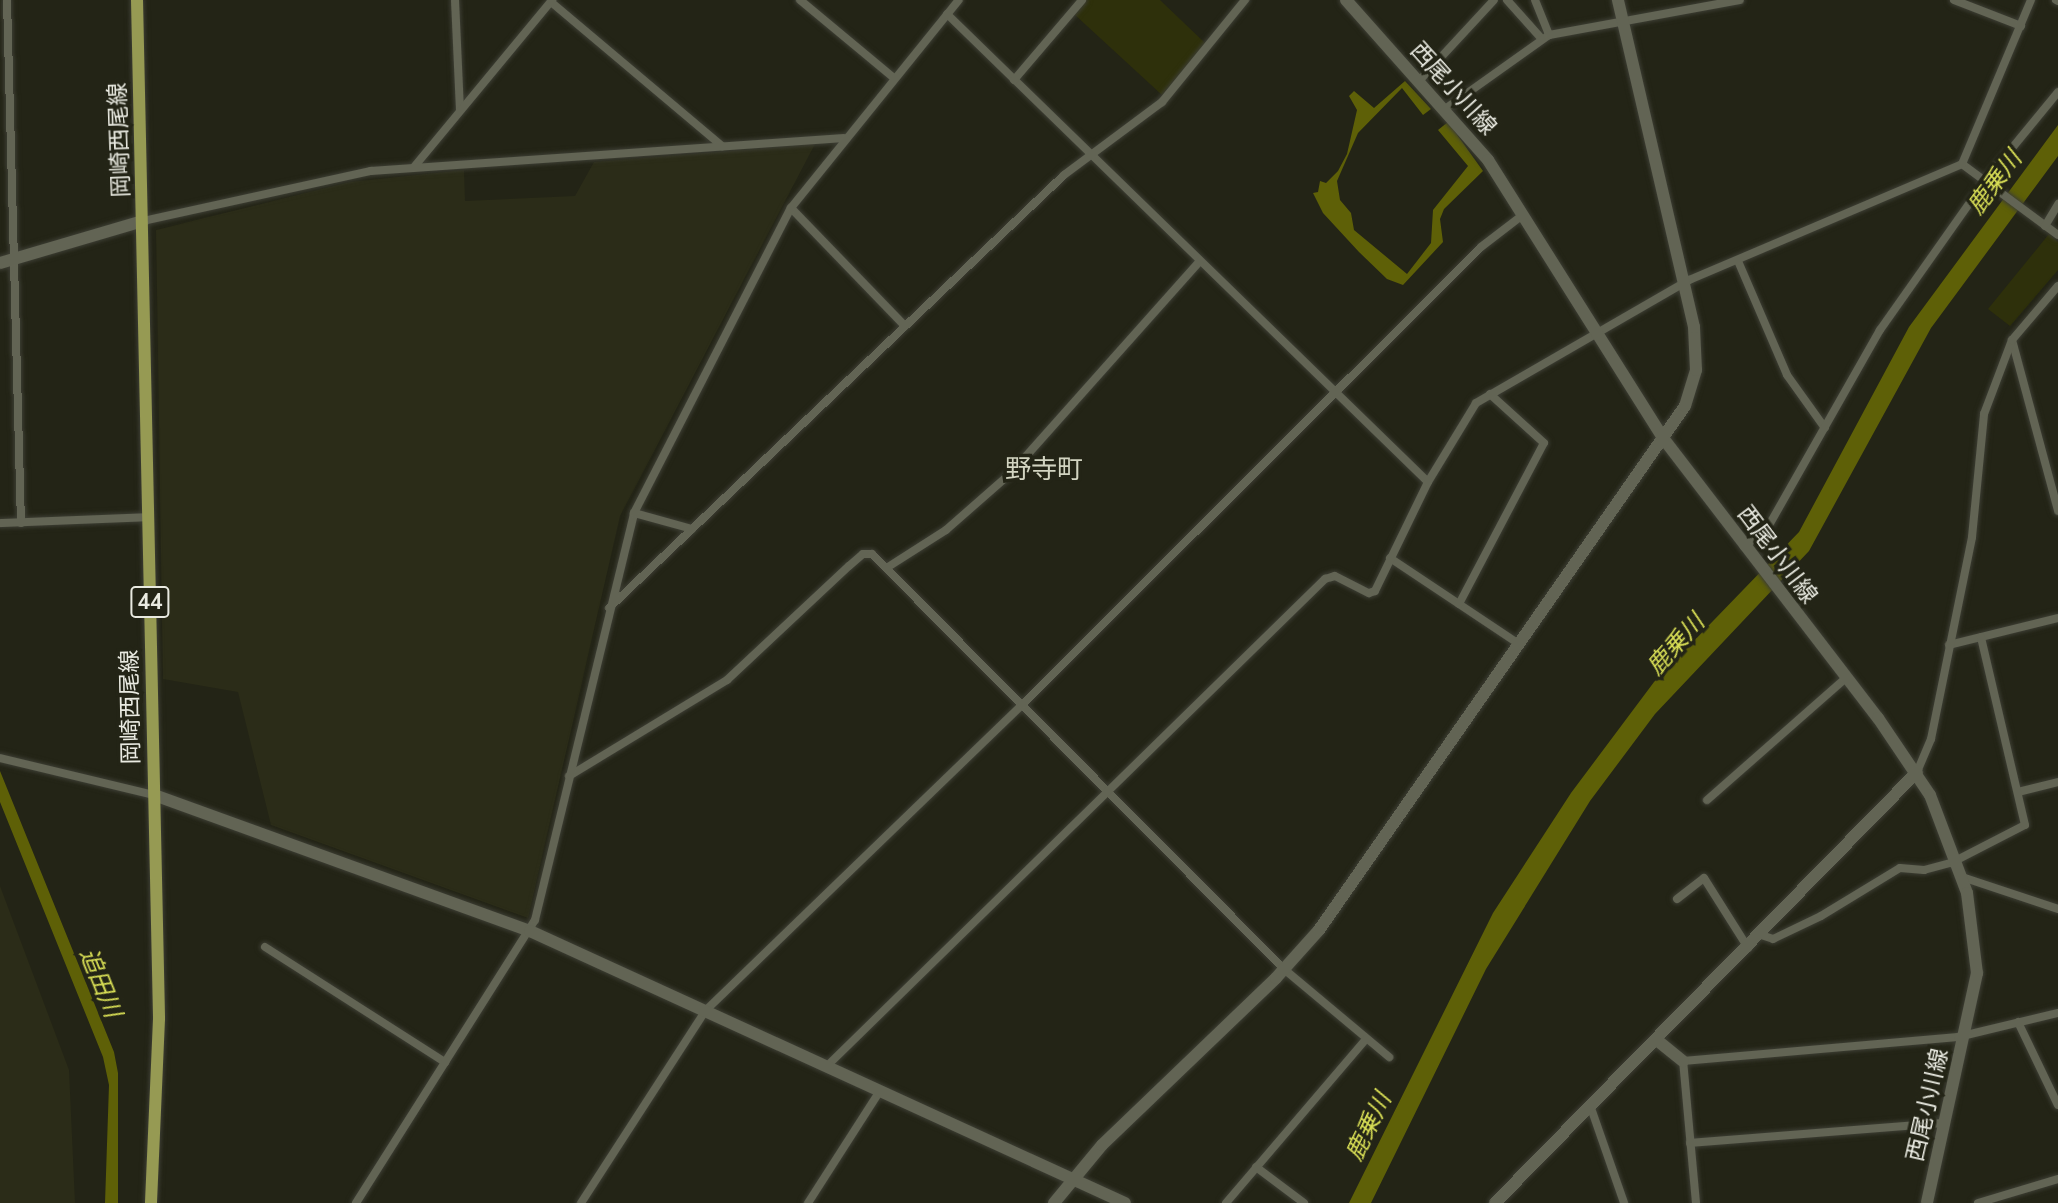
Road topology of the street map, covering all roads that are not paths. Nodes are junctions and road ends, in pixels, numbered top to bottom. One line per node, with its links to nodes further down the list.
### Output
1 (8, 0): 39 (street)
2 (136, 0): 36 (main road, 岡崎西尾線 / 44)
3 (455, 0): 26 (street)
4 (800, 0): 21 (street)
5 (959, 0): 17 (street)
6 (1082, 0): 22 (street)
7 (1245, 0): 29 (street)
8 (1346, 0): 23 (street, 西尾小川線)
9 (1494, 0): 23 (street)
10 (1507, 0): 20 (street)
11 (1535, 0): 20 (street)
12 (1618, 0): 18 (street)
13 (1740, 0): 18 (street)
14 (1954, 0): 19 (street)
15 (2031, 0): 19 (street)
16 (552, 1): 26 (street); 28 (street)
17 (947, 15): 21 (street); 22 (street)
18 (1623, 21): 20 (street); 43 (street)
19 (2021, 26): 30 (street)
20 (1545, 37): 25 (street)
21 (894, 78): 27 (street)
22 (1014, 80): 29 (street)
23 (1419, 81): 25 (street, 西尾小川線)
24 (2058, 92): 32 (street)
25 (1445, 109): 35 (street, 西尾小川線)
26 (460, 110): 31 (street)
27 (844, 138): 28 (street); 34 (street)
28 (723, 146): 31 (street)
29 (1090, 151): 40 (street); 45 (street)
30 (1962, 164): 32 (street); 41 (street)
31 (414, 167): 36 (street)
32 (1988, 183): 37 (street); 50 (street)
33 (2058, 204): 37 (street)
34 (791, 208): 45 (street); 54 (street)
35 (1524, 214): 46 (street, 西尾小川線); 49 (street)
36 (143, 220): 39 (street); 55 (main road, 岡崎西尾線 / 44)
37 (2041, 223): 38 (street)
38 (2058, 234)
39 (14, 258): 42 (street); 57 (street)
40 (1200, 261): 49 (street); 61 (street)
41 (1738, 261): 43 (street); 50 (street)
42 (0, 263)
43 (1682, 285): 46 (street); 51 (street)
44 (2058, 286): 47 (street)
45 (905, 326): 58 (street)
46 (1597, 334): 48 (street); 51 (street, 西尾小川線)
47 (2012, 340): 53 (street); 67 (street)
48 (1490, 394): 52 (street); 62 (street)
49 (1337, 395): 52 (street); 69 (street)
50 (1825, 428): 59 (street)
51 (1663, 438): 59 (street, 西尾小川線); 66 (street)
52 (1428, 482): 60 (street)
53 (2058, 511)
54 (634, 513): 58 (street); 63 (street)
55 (148, 517): 57 (street); 76 (main road, 岡崎西尾線 / 44)
56 (0, 523): 57 (street)
57 (21, 523)
58 (692, 529): 63 (street)
59 (1746, 550): 68 (street, 西尾小川線)
60 (1390, 558): 62 (street); 74 (street)
61 (888, 567): 69 (street); 72 (street)
62 (1459, 604): 66 (street)
63 (609, 608): 72 (street)
64 (2058, 618): 65 (street)
65 (1981, 637): 67 (street); 75 (street)
66 (1519, 643): 86 (street)
67 (1949, 645): 71 (street)
68 (1846, 678): 71 (street, 西尾小川線); 77 (street)
69 (1022, 705): 74 (street); 87 (street)
70 (0, 758): 76 (street)
71 (1917, 772): 78 (street, 西尾小川線); 83 (street)
72 (569, 776): 82 (street)
73 (2058, 782): 75 (street)
74 (1108, 792): 86 (street); 96 (street)
75 (2018, 792): 78 (street)
76 (154, 795): 82 (street); 105 (main road, 岡崎西尾線 / 44)
77 (1707, 800)
78 (1956, 861): 79 (street, 西尾小川線); 83 (street)
79 (1962, 877): 81 (street); 90 (street, 西尾小川線)
80 (1677, 899): 85 (street)
81 (2058, 909)
82 (530, 931): 87 (street); 94 (street)
83 (1761, 935): 85 (street)
84 (265, 947): 94 (street)
85 (1748, 948): 92 (street)
86 (1285, 970): 91 (street); 103 (street)
87 (705, 1011): 96 (street); 107 (street)
88 (2058, 1013): 89 (street)
89 (2018, 1022): 90 (street); 98 (street)
90 (1966, 1034): 95 (street); 100 (street, 西尾小川線)
91 (1366, 1039): 93 (street); 102 (street)
92 (1658, 1041): 95 (street); 99 (street)
93 (1388, 1057)
94 (445, 1062): 106 (street)
95 (1683, 1062): 101 (street)
96 (827, 1066): 97 (street)
97 (880, 1091): 103 (street); 108 (street)
98 (2058, 1105)
99 (1591, 1108): 113 (street); 114 (street)
100 (1945, 1124): 101 (street); 116 (street, 西尾小川線)
101 (1690, 1143): 115 (street)
102 (1256, 1167): 111 (street); 112 (street)
103 (1073, 1179): 109 (street); 110 (street)
104 (2058, 1179): 117 (street)
105 (151, 1203)
106 (356, 1203)
107 (580, 1203)
108 (808, 1203)
109 (1054, 1203)
110 (1125, 1203)
111 (1226, 1203)
112 (1304, 1203)
113 (1495, 1203)
114 (1624, 1203)
115 (1696, 1203)
116 (1927, 1203)
117 (1978, 1203)

